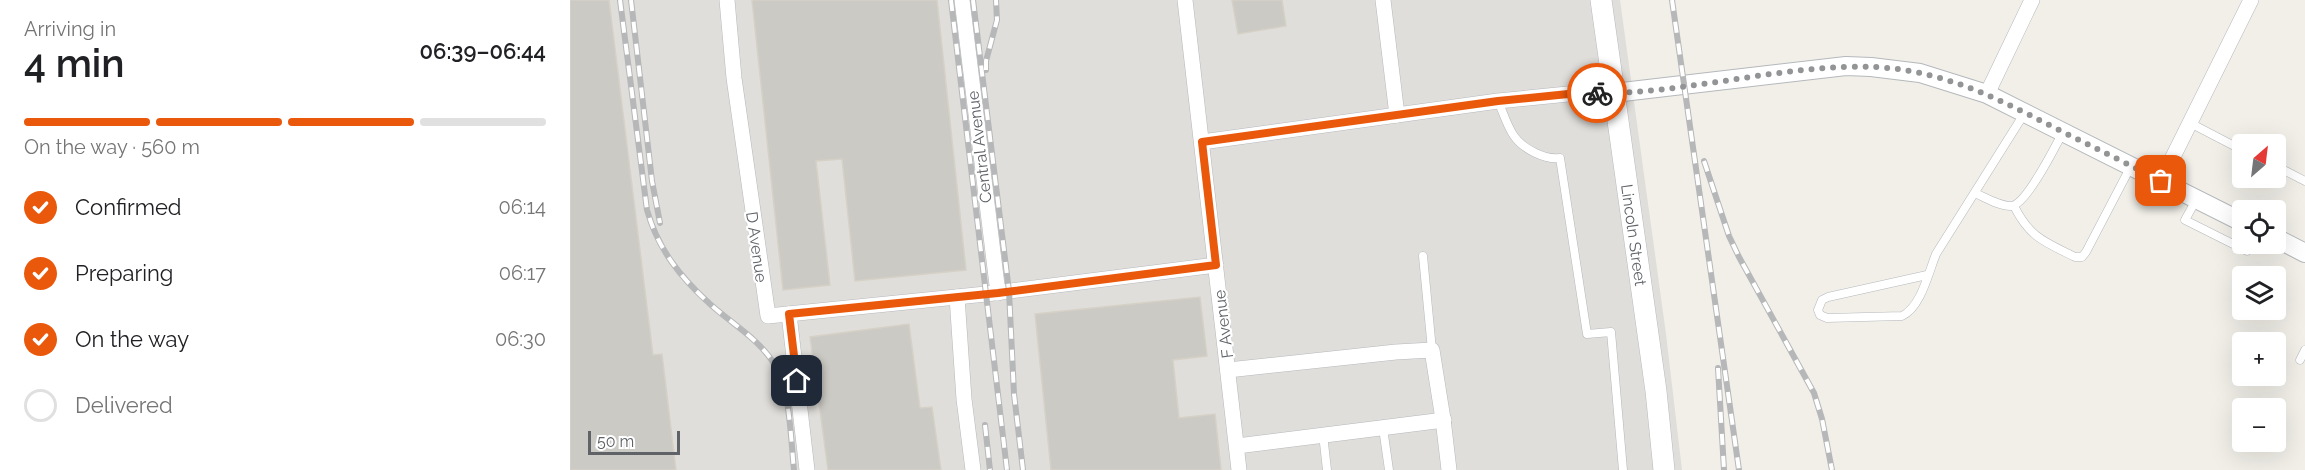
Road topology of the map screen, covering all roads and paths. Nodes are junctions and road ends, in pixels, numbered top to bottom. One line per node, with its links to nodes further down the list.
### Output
1 (727, 0): 33 (street, D Avenue)
2 (962, 0): 31 (street, Central Avenue)
3 (1185, 0): 15 (street, F Avenue)
4 (1383, 0): 12 (street)
5 (1601, 0): 8 (main road, Lincoln Street)
6 (2032, 0): 9 (street)
7 (2251, 0): 13 (street)
8 (1614, 93): 9 (street); 10 (street); 49 (main road, Lincoln Street)
9 (1987, 93): 11 (street)
10 (1498, 101): 12 (street); 48 (lane)
11 (2025, 113): 14 (street); 21 (lane)
12 (1397, 115): 15 (street)
13 (2190, 123): 16 (lane); 19 (street)
14 (2063, 132): 17 (street); 23 (lane)
15 (1202, 142): 29 (street, F Avenue)
16 (2232, 145)
17 (2131, 166): 19 (street); 23 (lane)
18 (2286, 171): 20 (lane)
19 (2161, 181): 22 (street)
20 (2305, 181)
21 (1976, 194): 23 (lane); 30 (lane)
22 (2196, 199): 24 (street); 25 (lane)
23 (2014, 206)
24 (2232, 217)
25 (2232, 243)
26 (2286, 243): 27 (street)
27 (2305, 253)
28 (1423, 256): 34 (lane)
29 (1216, 265): 31 (street); 37 (street, F Avenue)
30 (1928, 275): 30 (lane)
31 (998, 293): 32 (street)
32 (957, 297): 33 (street); 43 (street)
33 (789, 314): 42 (street)
34 (1432, 350): 37 (street); 38 (street)
35 (2305, 350): 36 (lane)
36 (2300, 360)
37 (1228, 370): 41 (street, F Avenue)
38 (1444, 420): 39 (street); 47 (street)
39 (1383, 428): 40 (street); 46 (lane)
40 (1323, 434): 41 (street); 45 (lane)
41 (1237, 446): 44 (street, F Avenue)
42 (807, 470)
43 (973, 470)
44 (1239, 470)
45 (1327, 470)
46 (1389, 470)
47 (1449, 470)
48 (1623, 470)
49 (1664, 470)

